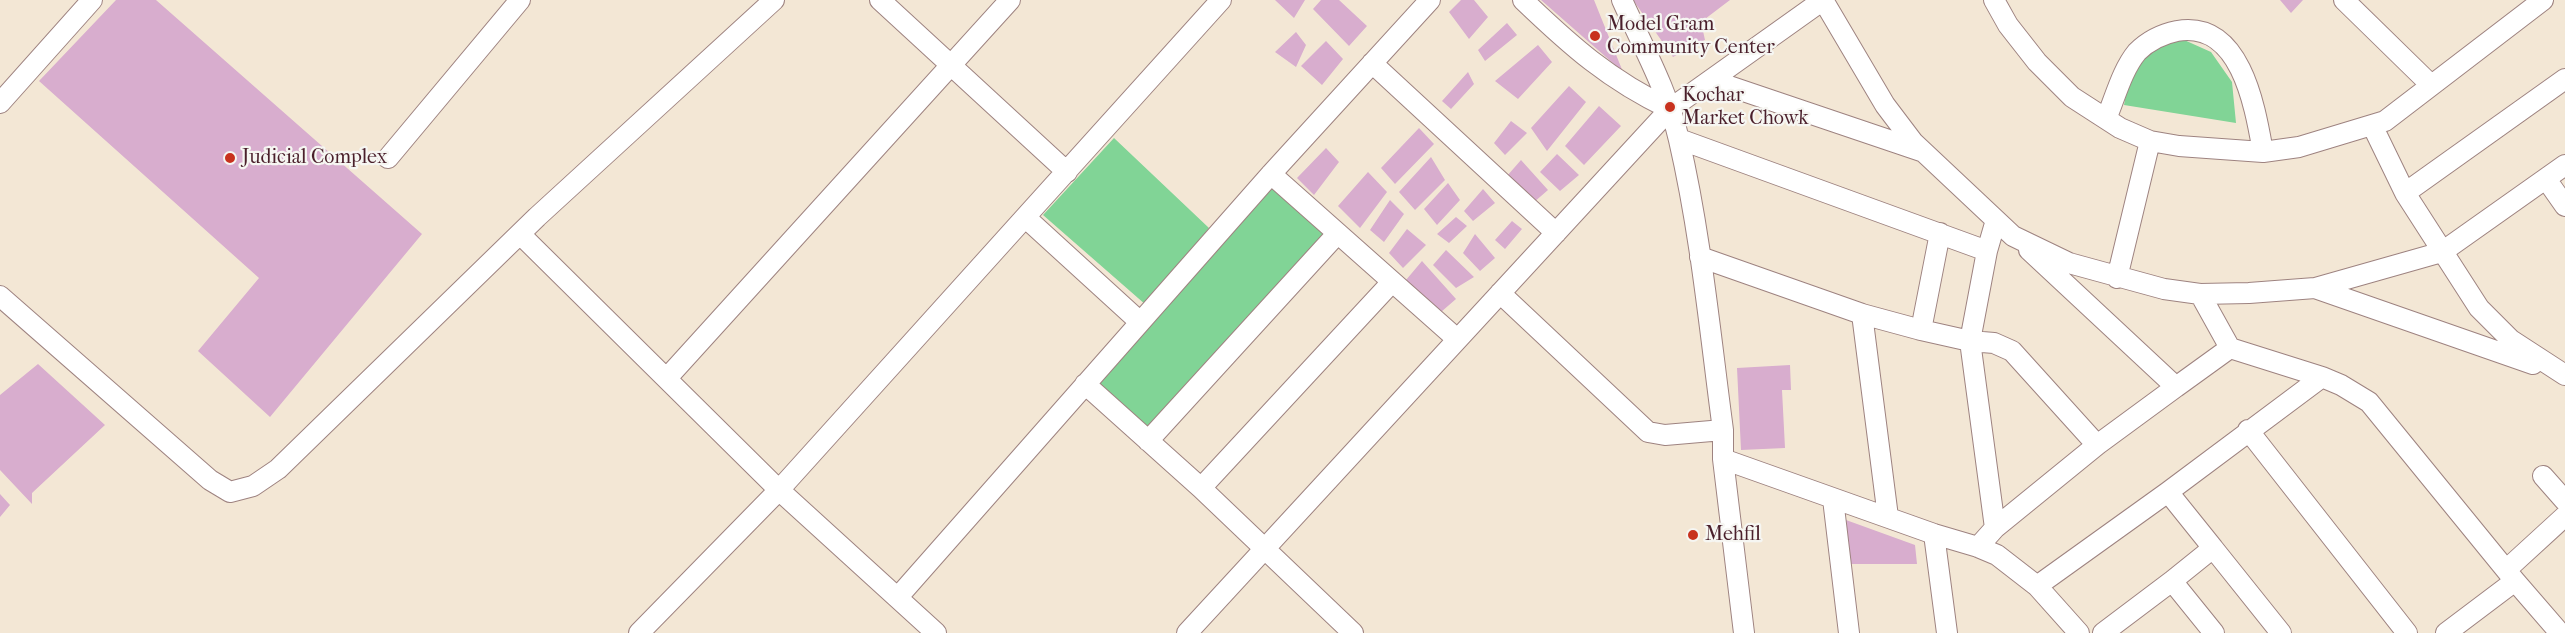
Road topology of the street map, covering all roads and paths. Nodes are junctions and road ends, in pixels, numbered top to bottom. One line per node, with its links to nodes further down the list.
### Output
1 (92, 0): 19 (street)
2 (520, 0): 27 (street)
3 (774, 0): 38 (street)
4 (880, 0): 15 (street)
5 (1010, 0): 15 (street)
6 (1221, 0): 29 (street)
7 (1430, 0): 14 (street)
8 (1523, 0): 20 (street)
9 (1622, 0): 20 (street)
10 (1823, 0): 17 (street); 25 (street)
11 (1994, 0): 21 (street)
12 (2344, 0): 18 (street)
13 (2543, 0): 18 (street)
14 (1372, 63): 30 (street); 36 (street)
15 (950, 65): 29 (street); 58 (street)
16 (2565, 79): 32 (street)
17 (1711, 80): 20 (street); 25 (street)
18 (2431, 85): 22 (street)
19 (0, 104)
20 (1670, 109): 23 (street); 36 (street)
21 (2106, 119): 24 (street); 26 (street)
22 (2372, 125): 26 (street); 32 (street)
23 (1679, 139): 37 (street); 43 (street)
24 (2150, 141): 26 (street); 44 (street)
25 (1924, 152): 35 (street)
26 (2263, 152)
27 (388, 158)
28 (2565, 165): 31 (street)
29 (1067, 172): 34 (street)
30 (1271, 174): 39 (street); 51 (street)
31 (2546, 179): 33 (street); 42 (street)
32 (2404, 193): 42 (street)
33 (2565, 207)
34 (1026, 218): 51 (street); 68 (street)
35 (1996, 220): 40 (street); 41 (street)
36 (1556, 232): 47 (street)
37 (1940, 233): 41 (street); 52 (street)
38 (520, 234): 49 (street); 58 (street)
39 (1337, 234): 45 (street); 63 (street)
40 (2013, 236): 44 (street); 60 (street)
41 (1987, 251): 54 (street)
42 (2442, 252): 46 (street); 56 (street)
43 (1700, 257): 50 (street); 61 (street)
44 (2117, 278): 48 (street)
45 (1392, 282): 53 (street); 67 (street)
46 (2315, 288): 48 (street); 56 (street)
47 (1500, 293): 53 (street); 61 (street)
48 (2200, 294): 55 (street)
49 (0, 296)
50 (1862, 314): 52 (street); 73 (street)
51 (1140, 322): 59 (street)
52 (1920, 330): 54 (street)
53 (1457, 339): 78 (street)
54 (1970, 341): 64 (street); 74 (street)
55 (2230, 348): 57 (street); 60 (street)
56 (2563, 374)
57 (2322, 377): 62 (street); 79 (street)
58 (667, 378): 68 (street)
59 (1085, 384): 63 (street); 82 (street)
60 (2176, 387): 64 (street)
61 (1723, 430): 65 (street)
62 (2248, 430): 69 (street); 94 (street)
63 (1148, 441): 67 (street)
64 (2097, 445): 74 (street)
65 (1723, 459): 70 (street); 87 (street)
66 (2543, 476): 71 (street)
67 (1201, 488): 78 (street)
68 (779, 490): 82 (street); 83 (street)
69 (2168, 492): 77 (street); 81 (street)
70 (1833, 499): 73 (street); 88 (street)
71 (2565, 501)
72 (2565, 516): 79 (street)
73 (1888, 518): 75 (street)
74 (1995, 528): 76 (street)
75 (1934, 534): 76 (street); 89 (street)
76 (1978, 547): 81 (street)
77 (2213, 548): 80 (street); 93 (street)
78 (1265, 549): 85 (street); 86 (street)
79 (2510, 576): 95 (street); 96 (street)
80 (2172, 581): 91 (street); 92 (street)
81 (2037, 586): 90 (street)
82 (898, 597): 84 (street)
83 (645, 631)
84 (936, 633)
85 (1187, 633)
86 (1353, 633)
87 (1744, 633)
88 (1849, 633)
89 (1947, 633)
90 (2079, 633)
91 (2103, 633)
92 (2214, 633)
93 (2281, 633)
94 (2407, 633)
95 (2446, 633)
96 (2560, 633)

